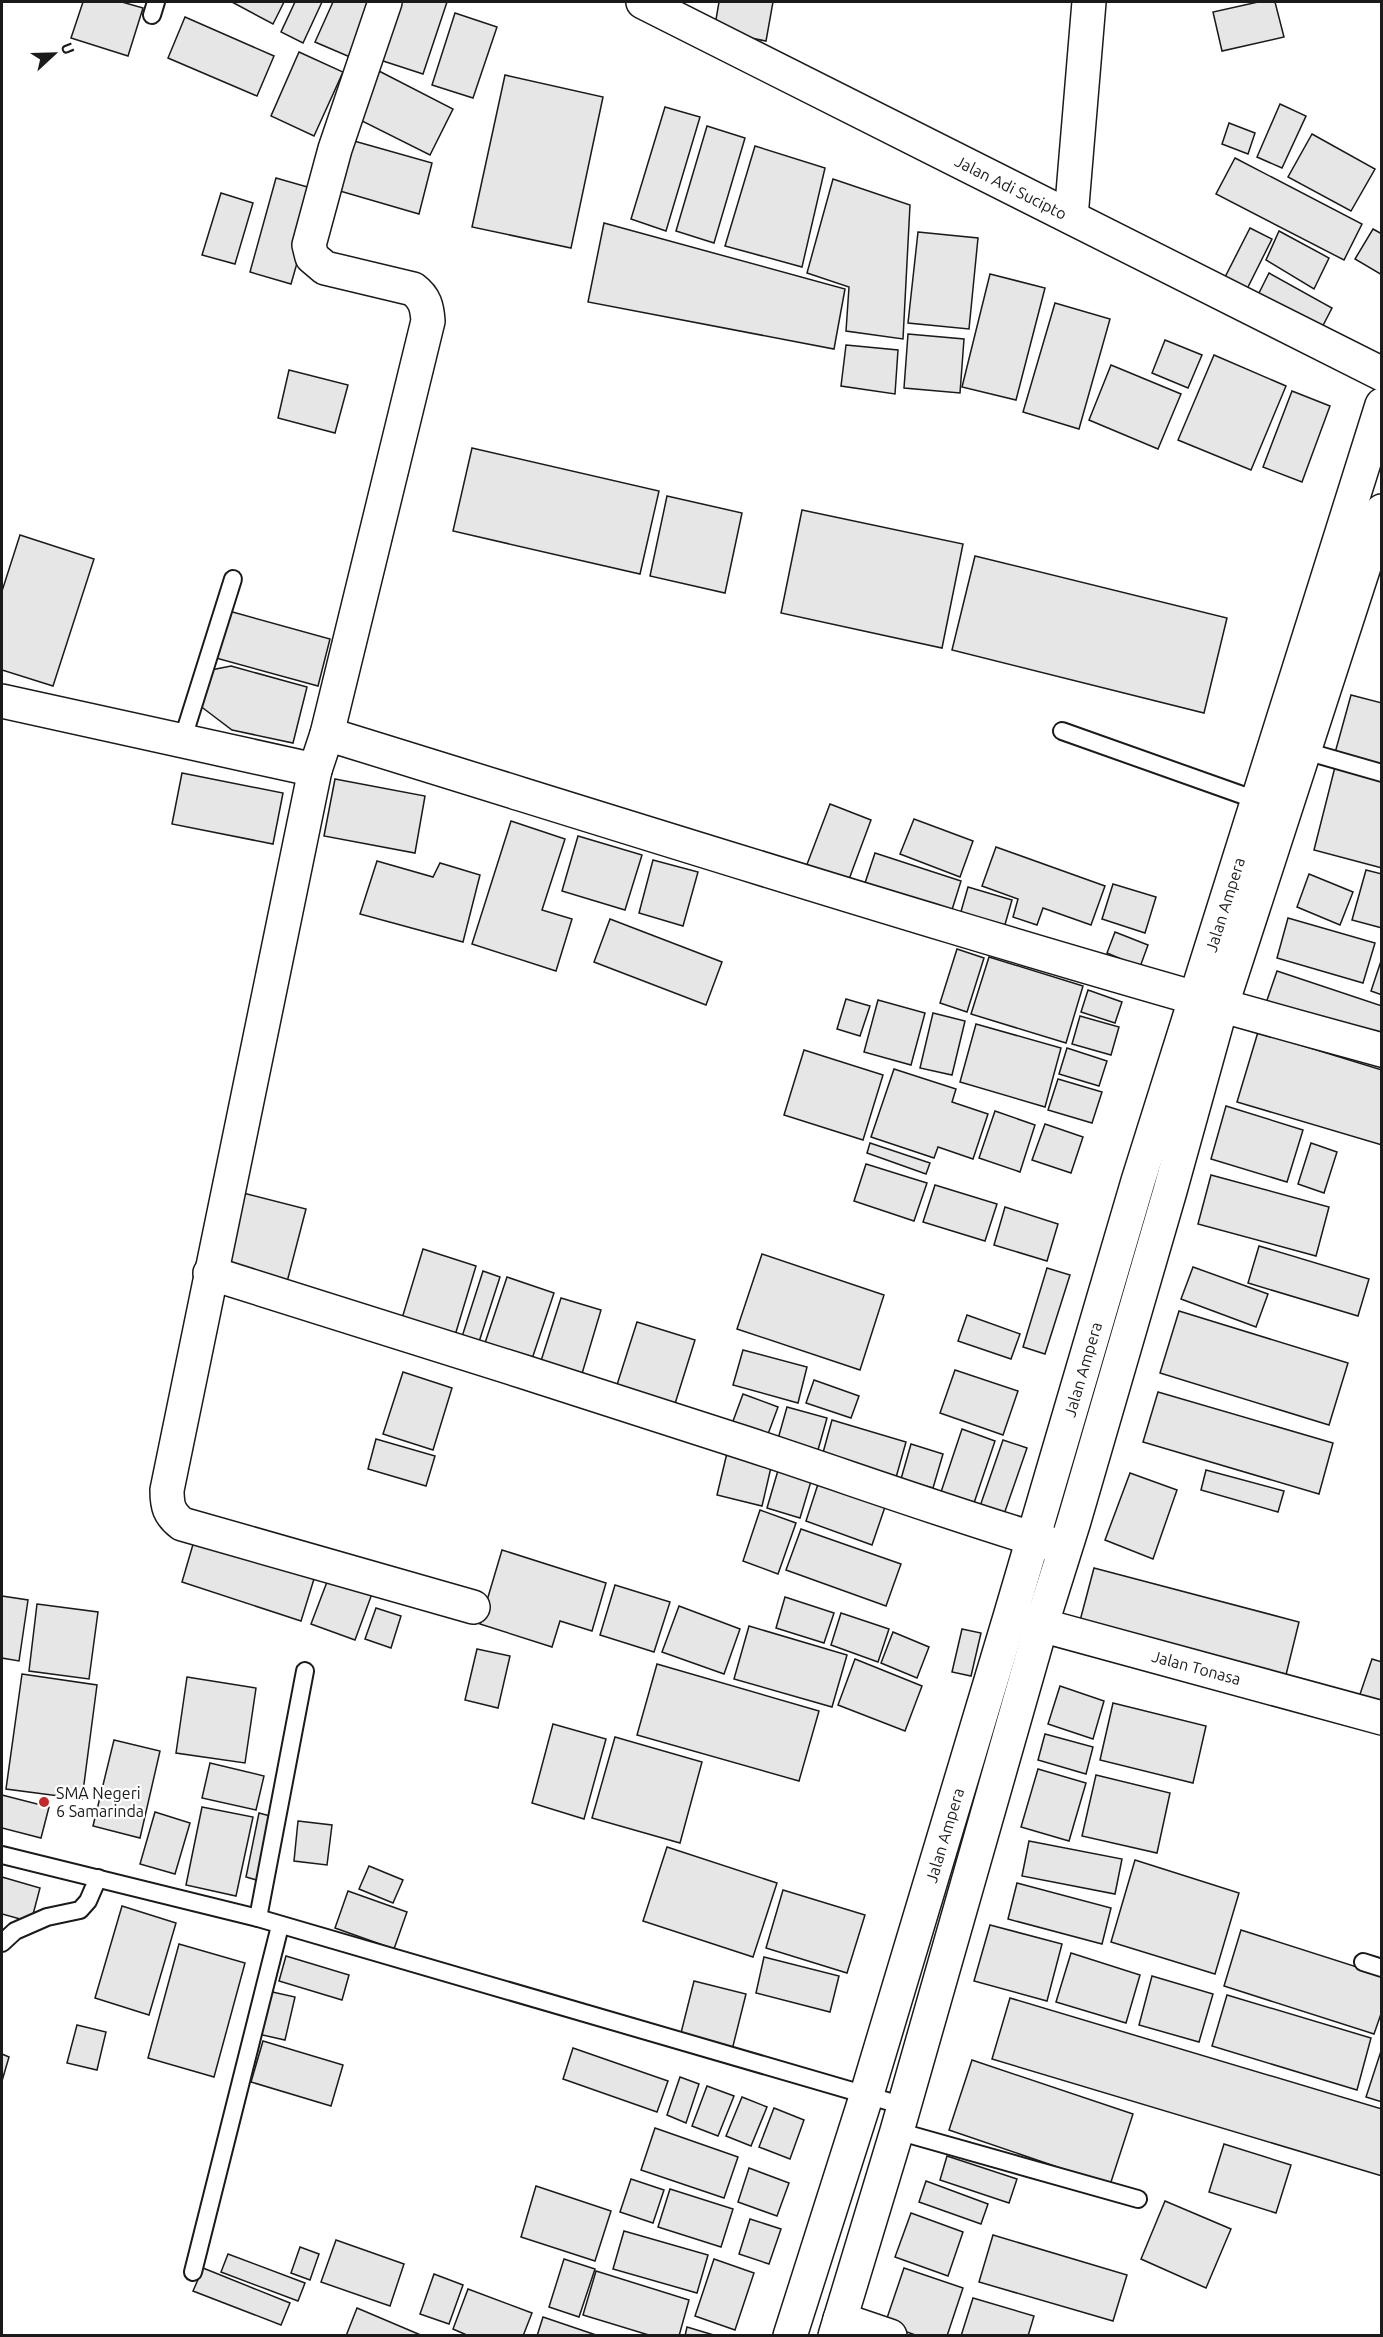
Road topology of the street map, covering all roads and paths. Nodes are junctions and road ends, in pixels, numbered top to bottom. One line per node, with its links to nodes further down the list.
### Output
1 (385, 2): 11 (street)
2 (643, 2): 4 (street, Jalan Adi Sucipto)
3 (1089, 2): 4 (street)
4 (1071, 217): 5 (street, Jalan Adi Sucipto)
5 (1382, 374)
6 (1382, 405): 13 (street, Jalan Ampera)
7 (1382, 511): 13 (street, Jalan Ampera)
8 (234, 579): 12 (lane)
9 (2, 701): 12 (street)
10 (1062, 731): 16 (lane)
11 (327, 734): 14 (street); 17 (street)
12 (182, 741): 14 (street)
13 (1289, 746): 15 (lane); 16 (street, Jalan Ampera)
14 (315, 770): 19 (street)
15 (1382, 773)
16 (1271, 805): 17 (street, Jalan Ampera)
17 (1208, 1002): 18 (street); 20 (street, Jalan Ampera); 21 (street, Jalan Ampera)
18 (1382, 1050)
19 (210, 1273): 20 (street); 22 (street)
20 (1032, 1538): 21 (street); 23 (street, Jalan Ampera)
21 (1065, 1548): 23 (street, Jalan Ampera)
22 (473, 1607)
23 (1026, 1621): 25 (street, Jalan Tonasa); 33 (street, Jalan Ampera); 34 (street, Jalan Ampera)
24 (305, 1671): 28 (lane)
25 (1382, 1718)
26 (2, 1855): 27 (lane)
27 (98, 1878): 28 (lane); 30 (lane)
28 (258, 1918): 29 (lane)
29 (280, 1926): 33 (lane); 36 (lane)
30 (2, 1943)
31 (1363, 1962): 32 (lane)
32 (1382, 1968)
33 (866, 2097): 34 (lane); 38 (street, Jalan Ampera)
34 (900, 2119): 35 (lane); 37 (street, Jalan Ampera)
35 (1138, 2199)
36 (193, 2272)
37 (837, 2327): 39 (street)
38 (790, 2336)
39 (890, 2336)

